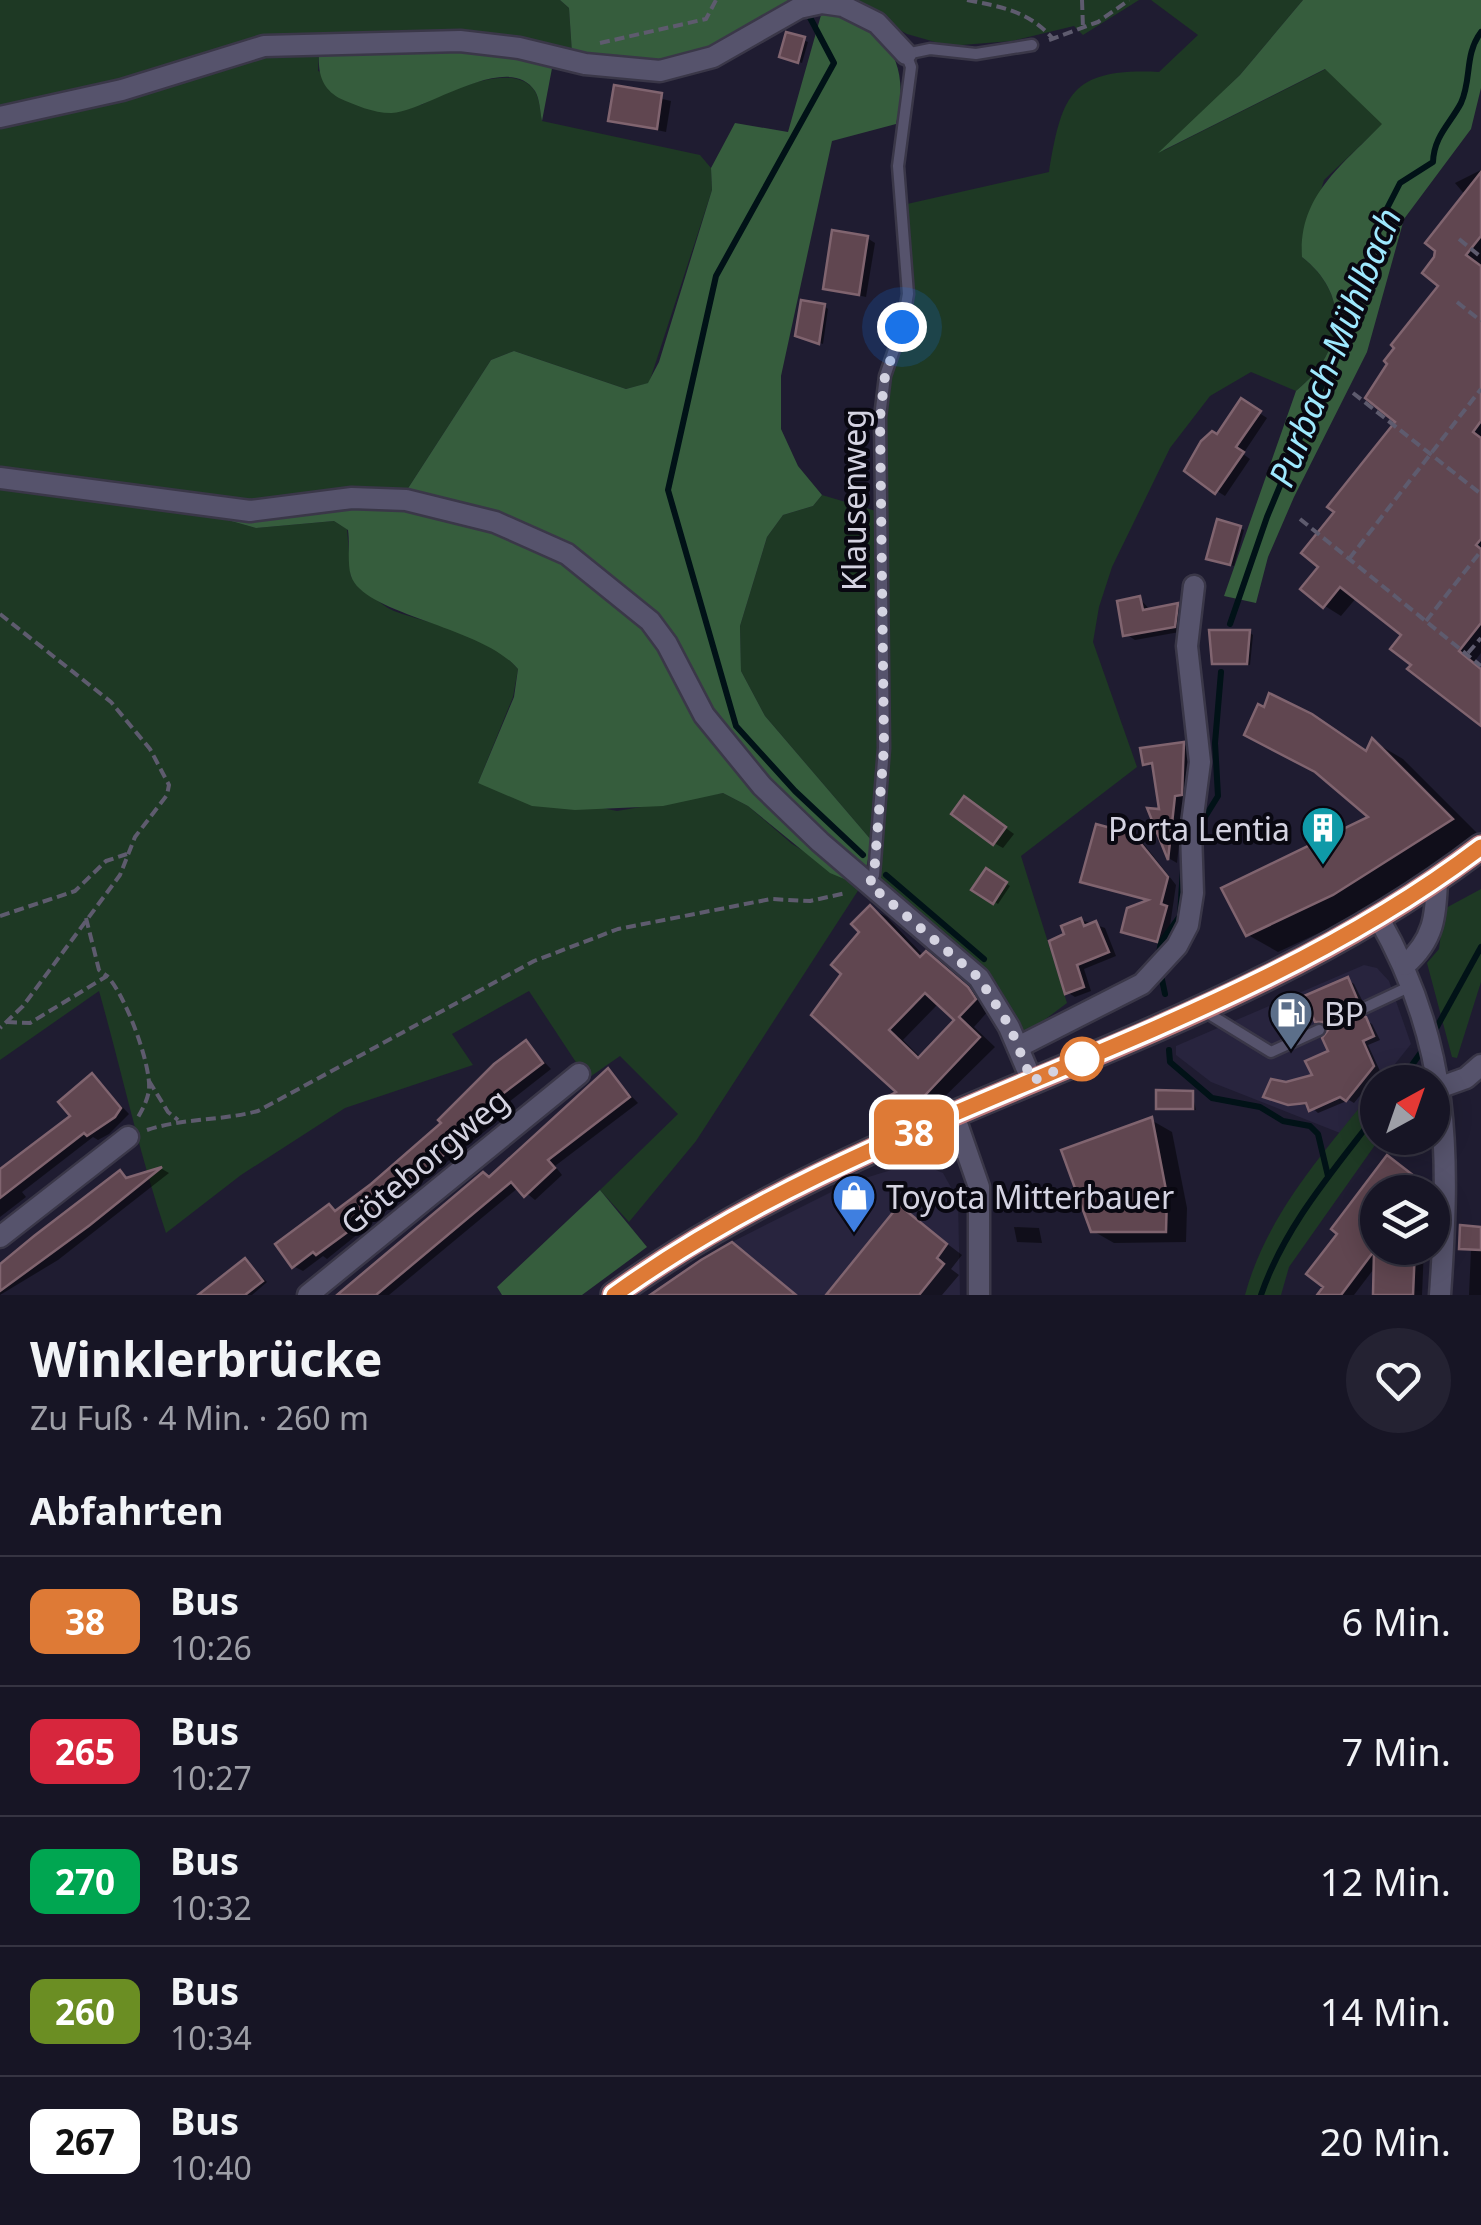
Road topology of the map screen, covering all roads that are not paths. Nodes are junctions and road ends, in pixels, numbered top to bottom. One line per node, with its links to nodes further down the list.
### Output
1 (1032, 45): 2 (lane)
2 (906, 54): 3 (street); 8 (lane, Klausenweg)
3 (0, 117)
4 (0, 478): 8 (street)
5 (1194, 586): 15 (street)
6 (1481, 846): 7 (main road)
7 (1437, 878): 9 (main road); 10 (street)
8 (869, 884): 15 (street)
9 (1378, 916): 10 (street); 12 (main road)
10 (1405, 965): 11 (street)
11 (1417, 995): 13 (lane); 16 (street)
12 (1200, 1008): 14 (lane); 20 (main road)
13 (1362, 1009)
14 (1319, 1030)
15 (1018, 1047): 20 (street)
16 (1436, 1065)
17 (1481, 1065): 19 (street)
18 (578, 1074): 25 (street, Göteborgweg)
19 (1450, 1077)
20 (1032, 1081): 21 (main road)
21 (954, 1115): 26 (main road); 27 (street)
22 (128, 1137): 24 (street)
23 (1447, 1155): 28 (street)
24 (0, 1237)
25 (308, 1295)
26 (614, 1295)
27 (980, 1295)
28 (1440, 1295)

